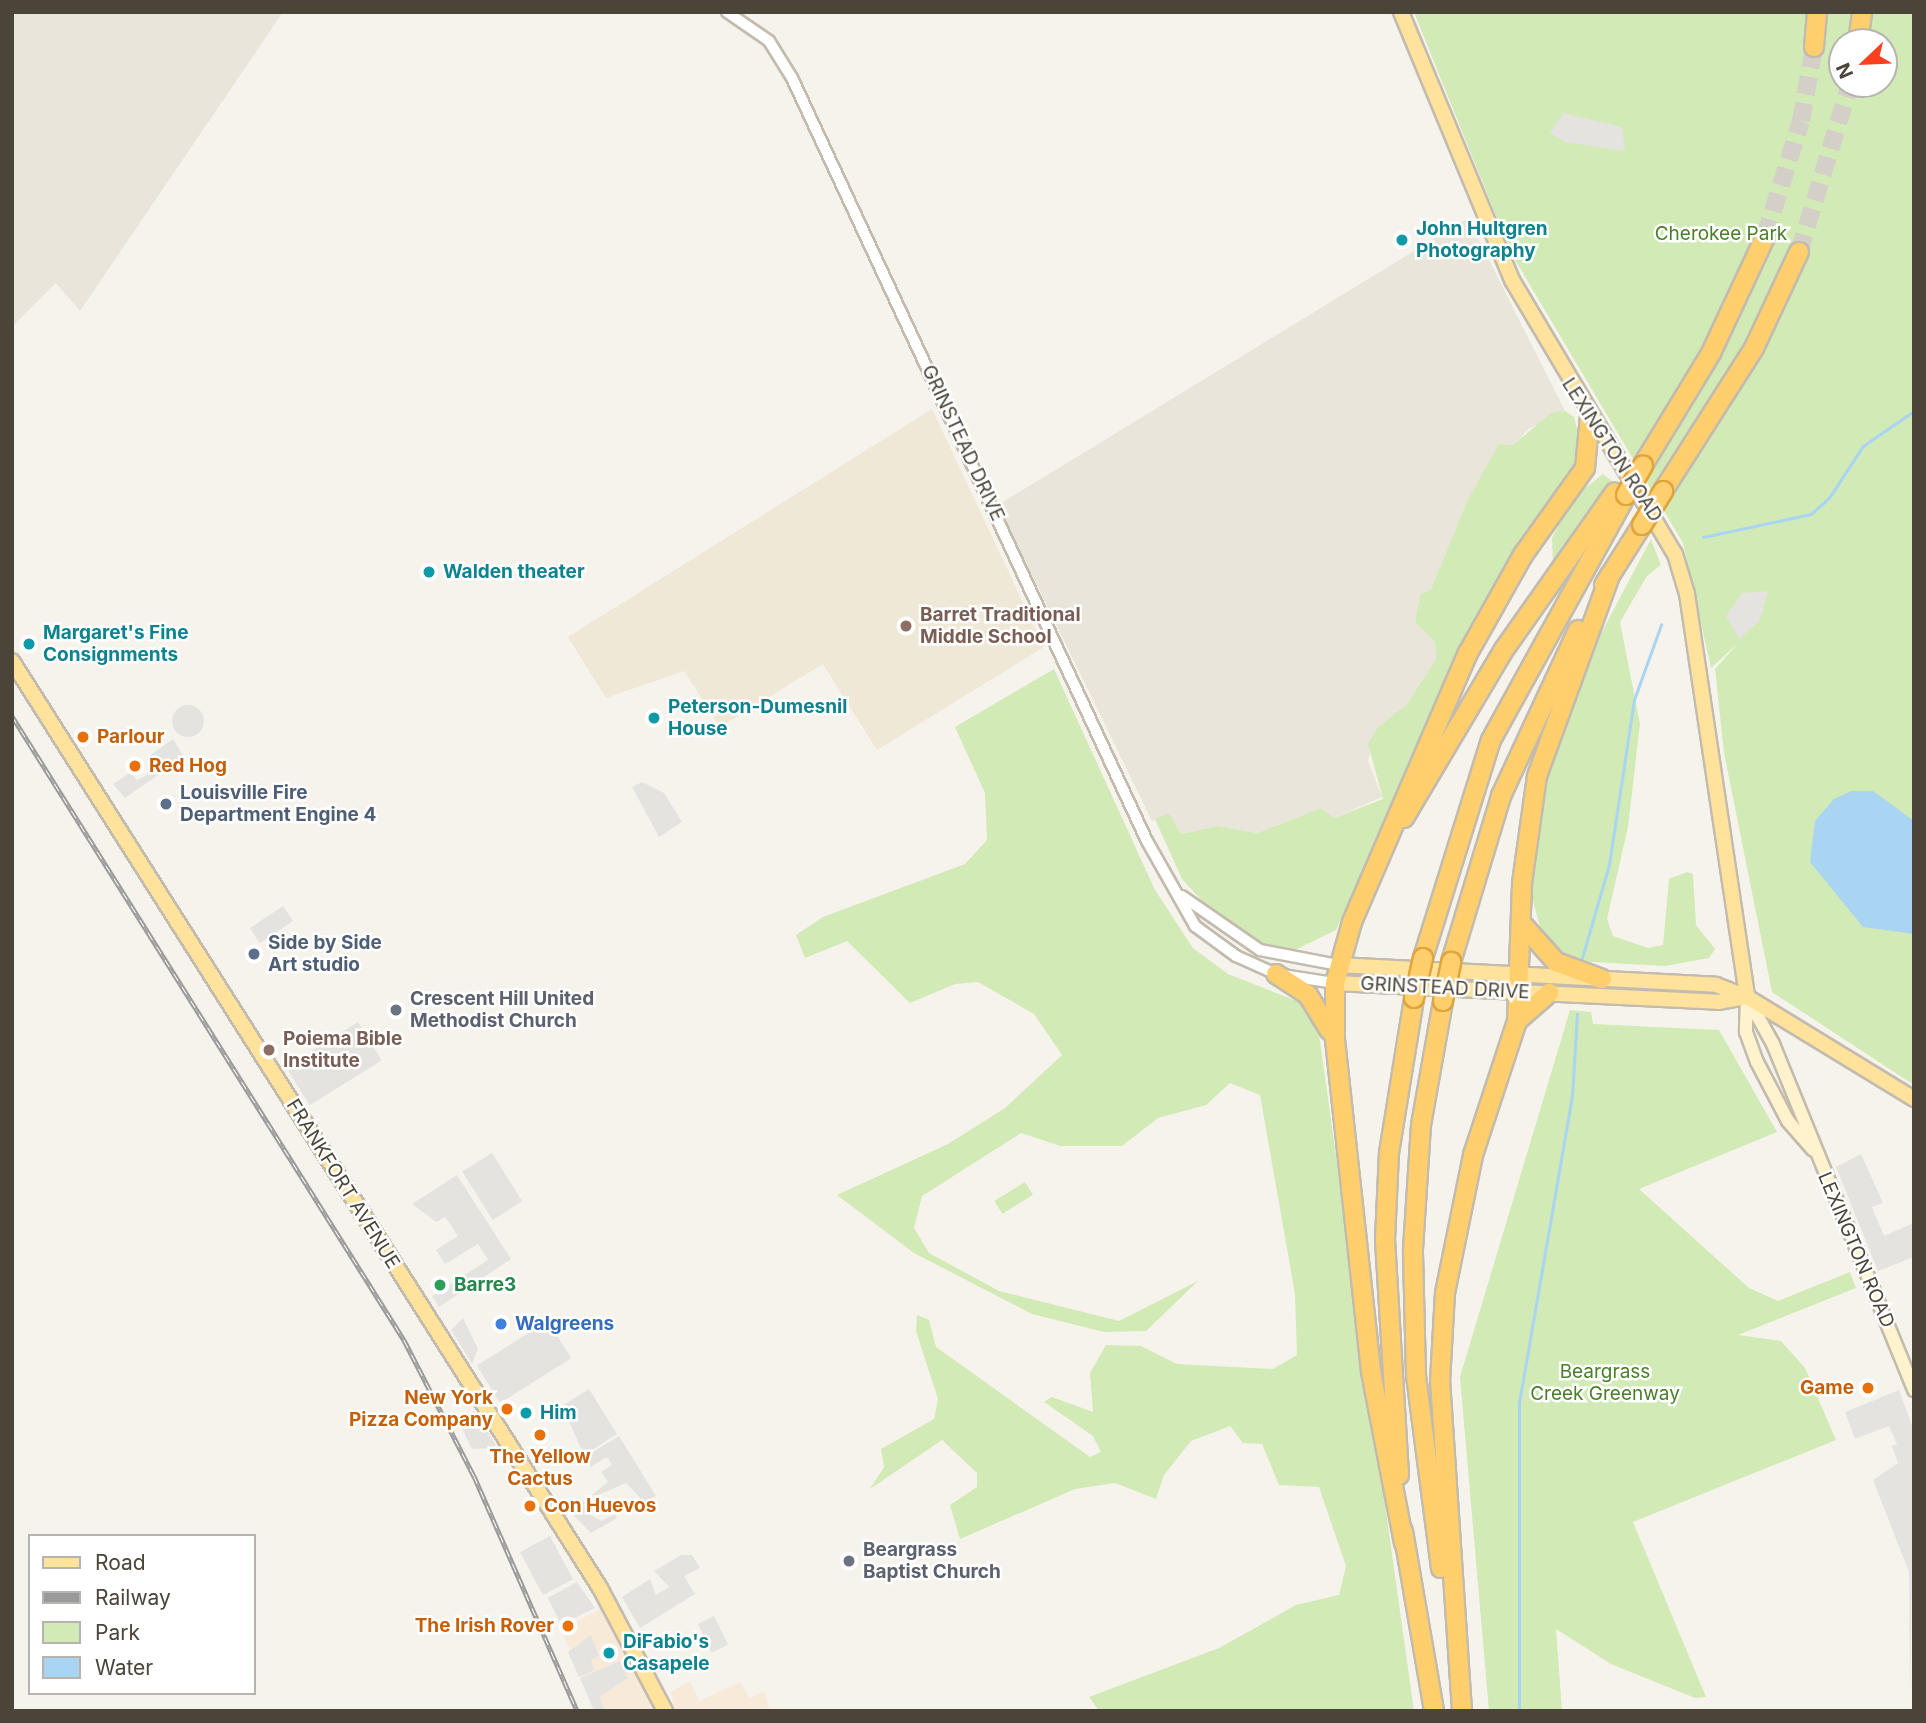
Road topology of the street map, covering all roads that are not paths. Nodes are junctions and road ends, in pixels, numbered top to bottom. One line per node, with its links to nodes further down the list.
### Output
1 (727, 12): 12 (street, GRINSTEAD DRIVE)
2 (1401, 12): 7 (main road, LEXINGTON ROAD)
3 (1817, 12): 4 (highway)
4 (1814, 47)
5 (1765, 237): 8 (highway, bridge)
6 (1799, 252): 9 (highway, bridge)
7 (1590, 416): 11 (highway); 19 (main road, LEXINGTON ROAD)
8 (1623, 490): 11 (highway); 25 (highway, bridge)
9 (1610, 575): 13 (highway); 26 (highway, bridge)
10 (12, 661): 27 (main road, FRANKFORT AVENUE)
11 (1380, 857): 15 (highway)
12 (1176, 892): 14 (street, GRINSTEAD DRIVE); 15 (street, GRINSTEAD DRIVE)
13 (1523, 925): 16 (highway); 17 (highway)
14 (1276, 974): 15 (street, GRINSTEAD DRIVE); 21 (highway)
15 (1337, 974): 17 (main road, GRINSTEAD DRIVE); 21 (highway)
16 (1602, 979): 17 (main road, GRINSTEAD DRIVE); 19 (main road, GRINSTEAD DRIVE)
17 (1516, 983): 18 (main road, GRINSTEAD DRIVE); 20 (highway)
18 (1549, 993): 19 (main road, GRINSTEAD DRIVE); 20 (highway)
19 (1747, 997): 22 (main road, GRINSTEAD DRIVE); 23 (main road, LEXINGTON ROAD); 23 (main road, LEXINGTON ROAD)
20 (1517, 1021): 26 (highway)
21 (1335, 1041): 25 (highway)
22 (1914, 1099)
23 (1813, 1150): 24 (main road, LEXINGTON ROAD)
24 (1914, 1390)
25 (1404, 1543): 28 (highway)
26 (1455, 1651): 29 (highway)
27 (665, 1711)
28 (1434, 1711)
29 (1462, 1711)

